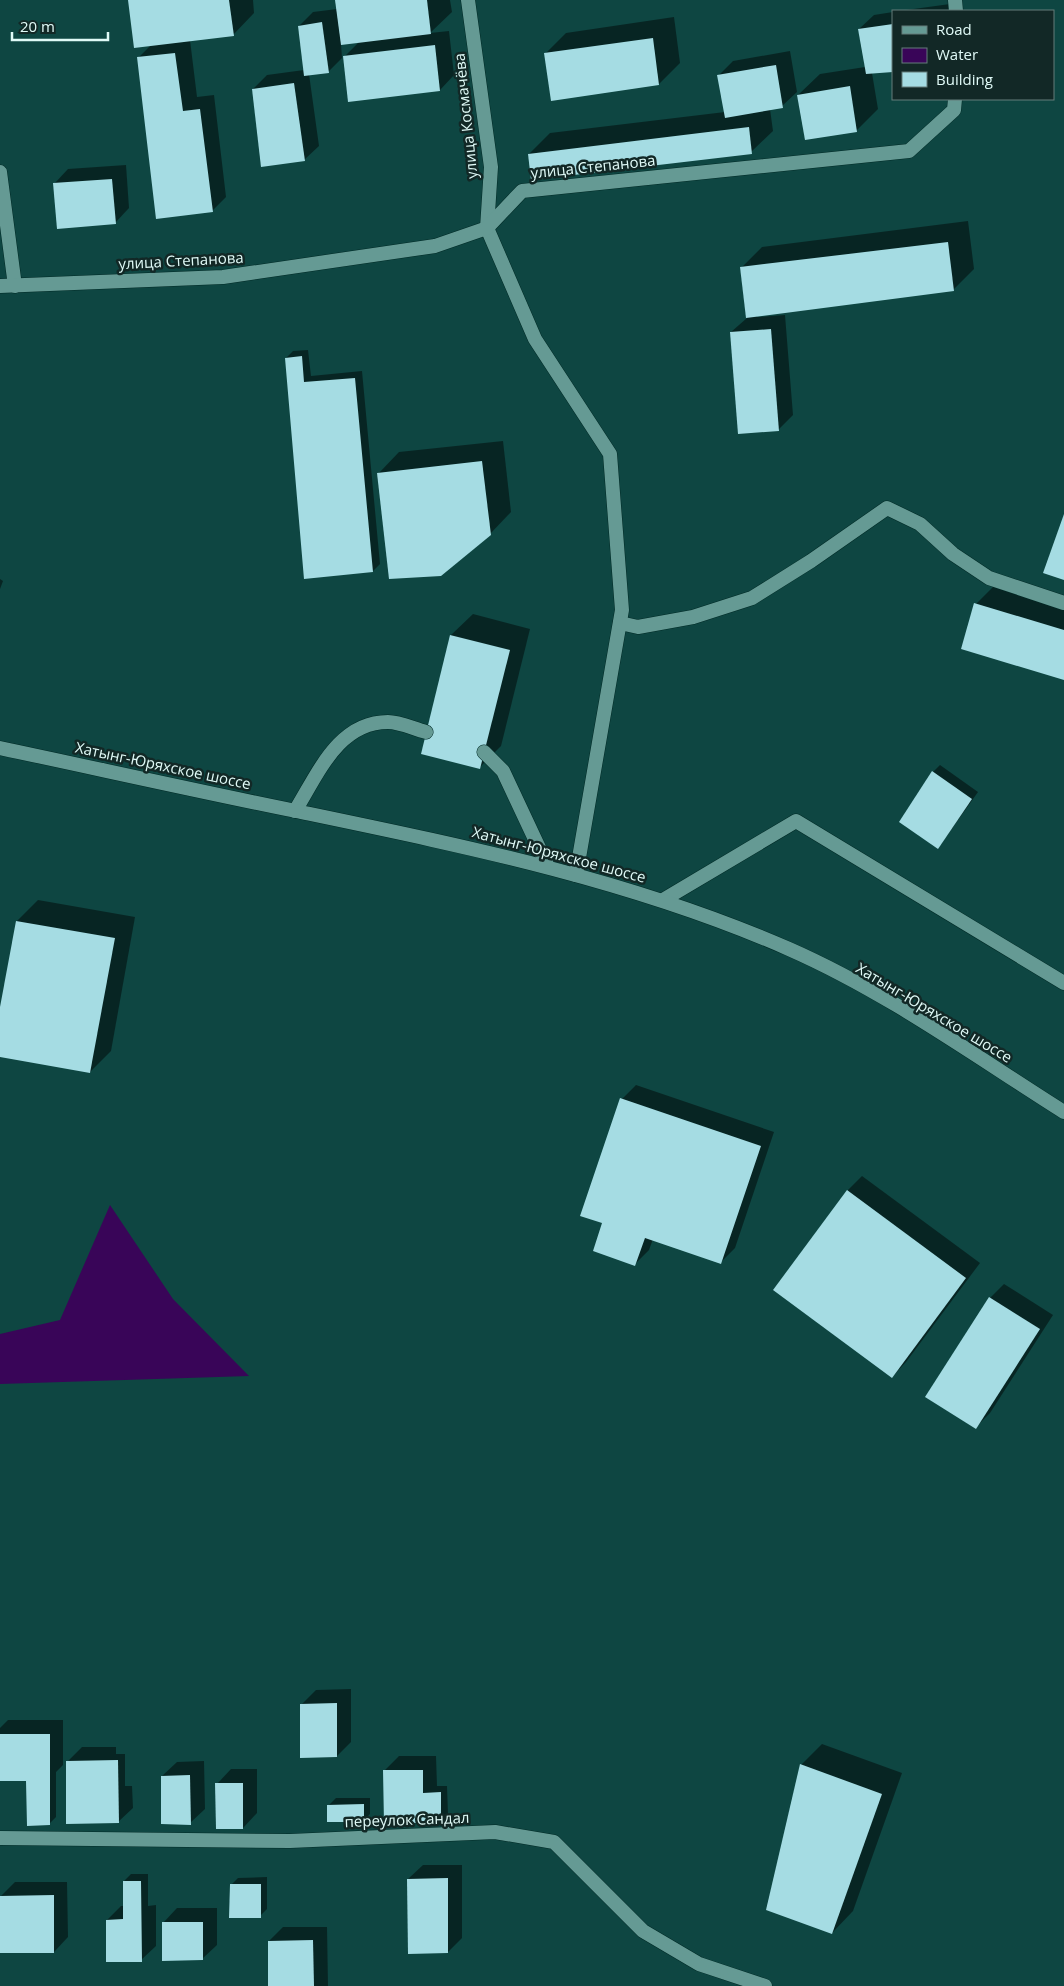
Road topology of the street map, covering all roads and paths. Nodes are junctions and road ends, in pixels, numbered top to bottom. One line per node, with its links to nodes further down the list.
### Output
1 (468, 0): 4 (street, улица Космачёва)
2 (954, 104): 4 (street, улица Степанова)
3 (0, 172): 6 (street)
4 (488, 228): 6 (street, улица Степанова); 8 (street)
5 (0, 286): 6 (street, улица Степанова)
6 (15, 286)
7 (1064, 603): 8 (street)
8 (620, 623): 14 (street)
9 (426, 732): 12 (street)
10 (0, 748): 12 (street, Хатынг-Юряхское шоссе)
11 (484, 752): 13 (street)
12 (295, 811): 13 (street, Хатынг-Юряхское шоссе)
13 (548, 867): 14 (street, Хатынг-Юряхское шоссе)
14 (576, 875): 15 (street, Хатынг-Юряхское шоссе)
15 (663, 900): 16 (street); 17 (street, Хатынг-Юряхское шоссе)
16 (1064, 983)
17 (1064, 1112)
18 (0, 1838): 19 (street, переулок Сандал)
19 (765, 1986)

